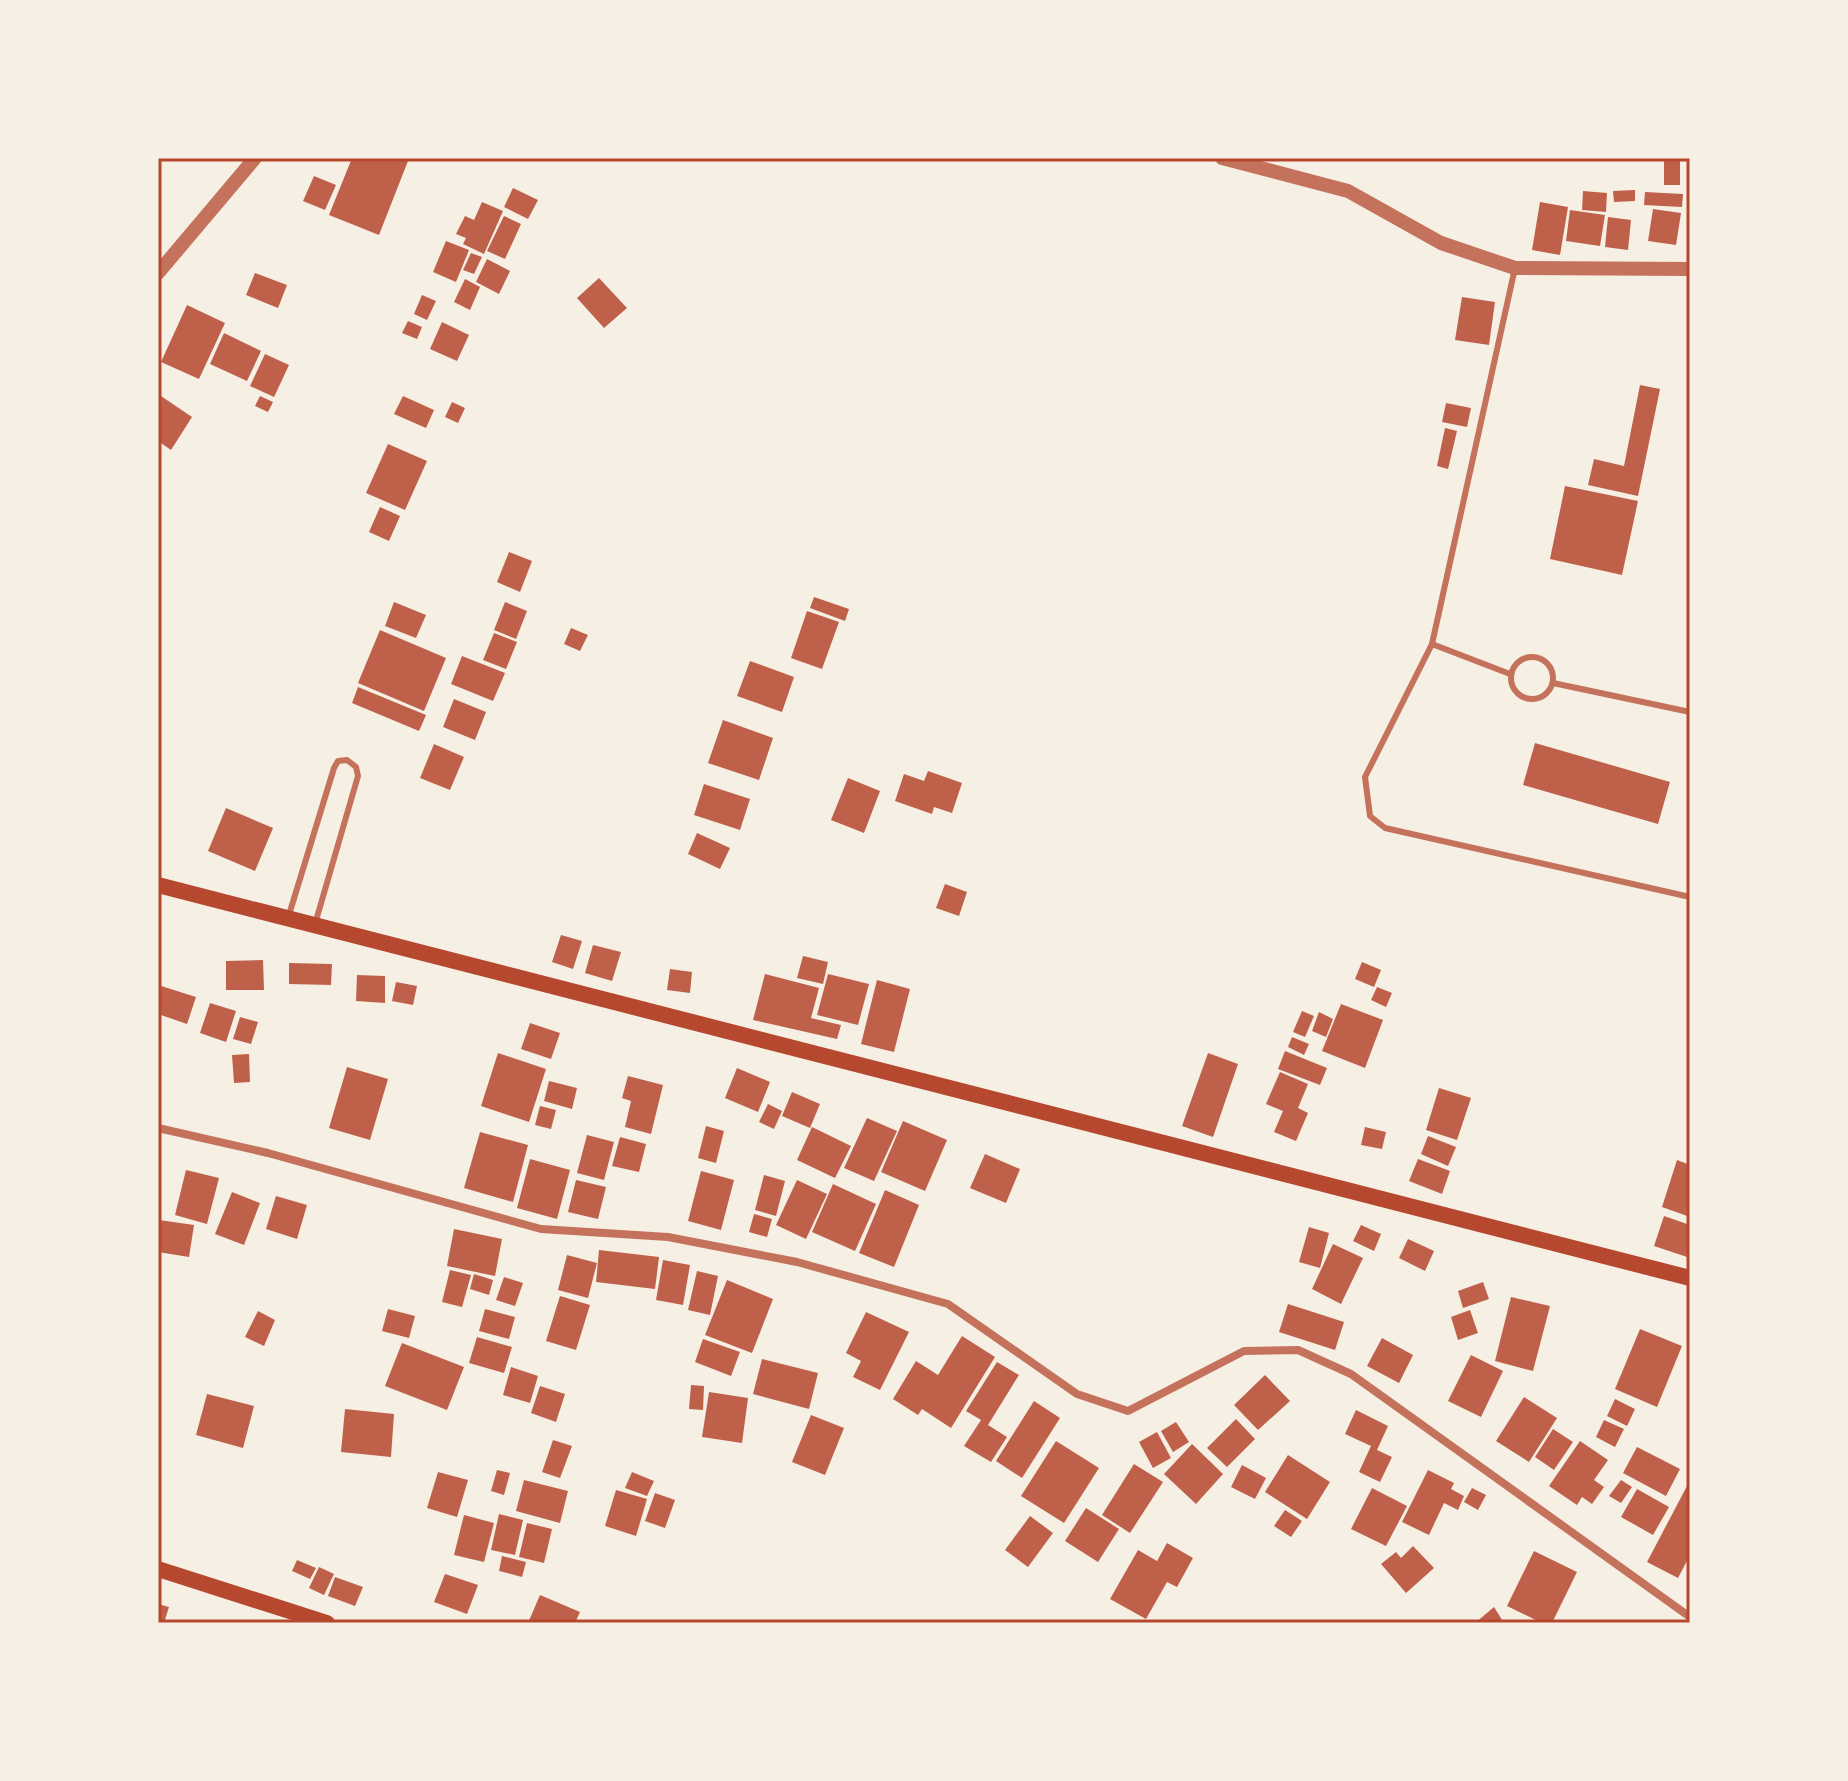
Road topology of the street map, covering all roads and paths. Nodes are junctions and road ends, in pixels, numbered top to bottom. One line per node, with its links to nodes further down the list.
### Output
1 (255, 158): 5 (street)
2 (1222, 158): 3 (street)
3 (1515, 268): 4 (street); 6 (lane)
4 (1690, 269)
5 (158, 273)
6 (1432, 644): 7 (lane); 11 (lane)
7 (1510, 674): 8 (lane); 8 (lane)
8 (1553, 683): 9 (lane)
9 (1690, 712)
10 (158, 885): 12 (main road)
11 (1690, 897)
12 (288, 918): 13 (main road); 13 (lane)
13 (315, 925): 15 (main road)
14 (158, 1128): 17 (street)
15 (1690, 1278)
16 (158, 1569): 18 (main road)
17 (1690, 1617)
18 (327, 1623)

